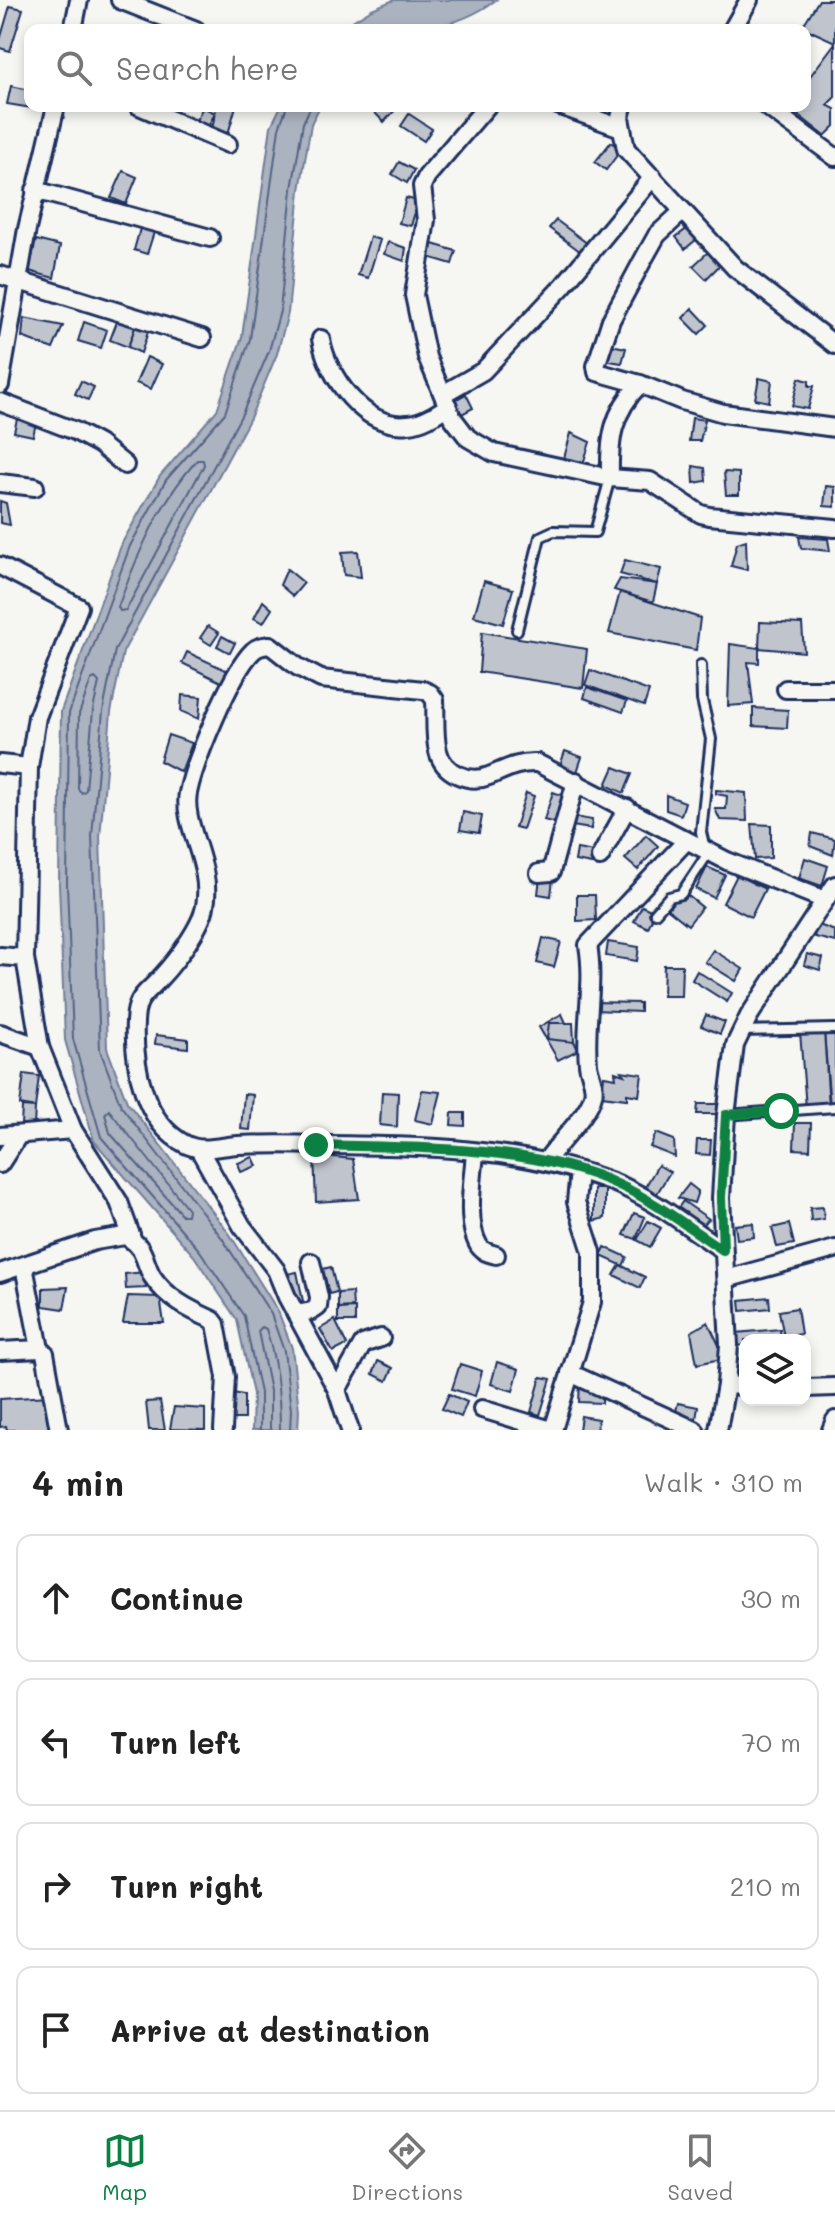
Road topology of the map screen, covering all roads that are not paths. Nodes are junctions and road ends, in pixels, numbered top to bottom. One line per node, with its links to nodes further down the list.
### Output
1 (79, 0): 4 (street)
2 (120, 0): 5 (street)
3 (749, 0): 6 (street)
4 (74, 24)
5 (181, 24)
6 (735, 24)
7 (54, 112): 17 (street)
8 (153, 112): 14 (street)
9 (482, 112): 27 (street)
10 (577, 112): 13 (street)
11 (622, 112): 13 (street)
12 (774, 112): 15 (street)
13 (621, 128): 16 (street)
14 (228, 144)
15 (835, 157)
16 (653, 177): 18 (street); 27 (street)
17 (35, 190): 19 (street); 21 (street)
18 (683, 211): 24 (street); 25 (street)
19 (210, 238)
20 (0, 275): 21 (street)
21 (18, 280): 22 (street); 26 (street)
22 (202, 338)
23 (321, 339): 27 (street)
24 (835, 345)
25 (640, 384): 29 (street); 31 (street)
26 (0, 385)
27 (445, 400): 31 (street)
28 (0, 402): 30 (street)
29 (835, 428)
30 (125, 465)
31 (610, 478): 34 (street); 36 (lane)
32 (0, 483): 33 (street)
33 (35, 487)
34 (835, 528)
35 (0, 566): 41 (street)
36 (517, 630)
37 (701, 665): 45 (lane)
38 (786, 689): 39 (street)
39 (835, 689)
40 (0, 764): 41 (street)
41 (29, 767): 52 (street)
42 (576, 781): 43 (street); 47 (street); 62 (street)
43 (627, 808): 44 (street); 46 (street)
44 (686, 841): 45 (street); 64 (street)
45 (707, 851): 49 (street); 50 (lane)
46 (600, 857)
47 (539, 873)
48 (835, 885): 49 (street)
49 (825, 900): 54 (street)
50 (655, 913)
51 (0, 956): 52 (street)
52 (25, 958): 56 (street)
53 (835, 1029): 54 (lane)
54 (741, 1031): 58 (street)
55 (0, 1033): 56 (street)
56 (40, 1047): 59 (street)
57 (835, 1107): 58 (lane)
58 (726, 1115): 69 (street)
59 (73, 1130): 61 (street); 67 (street)
60 (0, 1136): 61 (street)
61 (18, 1136): 65 (street)
62 (199, 1149): 63 (street); 75 (street)
63 (475, 1153): 64 (street); 70 (street)
64 (546, 1161): 66 (street)
65 (0, 1164)
66 (579, 1171): 69 (street); 79 (street)
67 (131, 1235): 72 (street); 88 (street)
68 (835, 1249): 74 (street)
69 (723, 1250): 74 (street)
70 (496, 1255)
71 (311, 1262): 75 (street)
72 (24, 1266): 73 (street); 77 (street)
73 (0, 1273)
74 (726, 1279): 80 (street)
75 (296, 1314): 84 (street)
76 (381, 1338): 84 (street)
77 (40, 1349): 78 (street); 87 (street)
78 (0, 1351)
79 (570, 1373): 90 (street); 91 (street)
80 (726, 1385): 81 (street); 92 (street)
81 (739, 1386)
82 (835, 1387): 83 (street)
83 (811, 1388)
84 (337, 1390): 89 (street)
85 (482, 1409): 90 (street)
86 (835, 1420): 93 (street)
87 (59, 1430)
88 (223, 1430)
89 (350, 1430)
90 (552, 1430)
91 (695, 1430)
92 (718, 1430)
93 (831, 1430)

